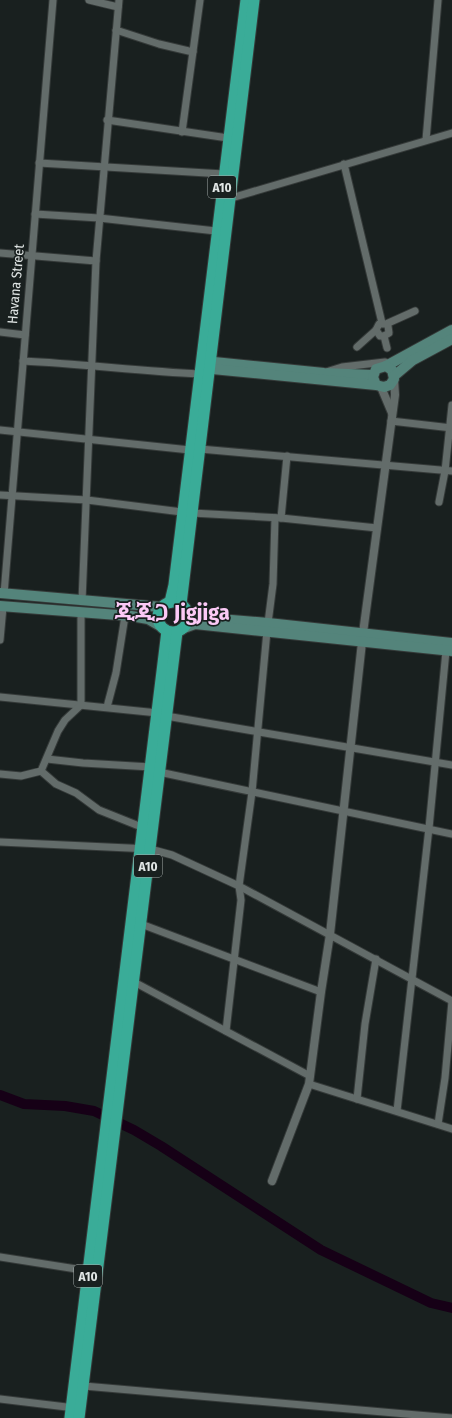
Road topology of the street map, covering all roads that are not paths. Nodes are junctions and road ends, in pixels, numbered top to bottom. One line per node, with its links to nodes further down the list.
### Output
1 (54, 0): 15 (street, Havana Street)
2 (90, 0): 7 (street)
3 (200, 0): 9 (street)
4 (246, 0): 13 (highway, A10)
5 (254, 0): 19 (highway, A10)
6 (438, 0): 14 (street)
7 (118, 3): 8 (street)
8 (116, 30): 9 (street); 10 (street)
9 (193, 52): 11 (street)
10 (107, 120): 11 (street); 17 (street)
11 (182, 132): 13 (street)
12 (452, 132): 14 (street)
13 (228, 138): 18 (highway, A10)
14 (426, 140): 16 (street)
15 (39, 163): 17 (street); 20 (street, Havana Street)
16 (344, 164): 19 (street); 27 (street)
17 (104, 166): 18 (street); 21 (street)
18 (224, 174): 19 (highway, A10)
19 (225, 200): 22 (highway, A10); 40 (highway, A10)
20 (35, 214): 21 (street); 24 (street, Havana Street)
21 (99, 218): 22 (street); 25 (street)
22 (216, 231): 40 (highway, A10)
23 (0, 253): 24 (street)
24 (32, 257): 25 (street); 31 (street, Havana Street)
25 (96, 261): 38 (street)
26 (415, 311): 27 (street)
27 (384, 324): 28 (street); 32 (street)
28 (376, 330): 32 (street); 34 (street)
29 (452, 330): 36 (main road)
30 (0, 332): 31 (street)
31 (25, 335): 37 (street, Havana Street)
32 (384, 336): 35 (street)
33 (452, 339): 42 (main road)
34 (357, 347)
35 (387, 348)
36 (399, 358): 39 (main road); 41 (street)
37 (23, 361): 38 (street); 48 (street, Havana Street)
38 (92, 364): 40 (street); 49 (street)
39 (386, 366): 42 (main road); 43 (main road)
40 (204, 367): 41 (main road); 43 (main road); 50 (highway, A10)
41 (324, 373): 43 (main road)
42 (394, 378): 43 (main road); 45 (street)
43 (377, 382): 45 (street)
44 (452, 405): 46 (street)
45 (392, 417): 46 (street); 52 (street)
46 (450, 428): 53 (street)
47 (0, 430): 48 (street)
48 (17, 432): 49 (street); 55 (street, Havana Street)
49 (89, 438): 50 (street); 56 (street)
50 (195, 449): 51 (street); 58 (highway, A10)
51 (287, 456): 52 (street); 59 (street)
52 (385, 465): 53 (street); 60 (street)
53 (449, 471): 57 (street)
54 (0, 495): 55 (street)
55 (12, 496): 56 (street); 61 (street, Havana Street)
56 (87, 500): 58 (street); 62 (street)
57 (439, 502)
58 (187, 513): 59 (street); 63 (highway, A10)
59 (278, 518): 60 (street); 67 (street)
60 (377, 528): 69 (street)
61 (2, 593): 62 (main road)
62 (82, 601): 63 (main road)
63 (175, 606): 67 (main road); 68 (highway, A10); 68 (highway, A10)
64 (1, 607): 65 (main road); 70 (street)
65 (80, 612): 66 (main road); 73 (street)
66 (125, 616): 68 (main road); 74 (street)
67 (268, 627): 68 (main road); 69 (main road); 76 (street)
68 (172, 629): 75 (highway, A10)
69 (362, 637): 71 (main road); 77 (street)
70 (0, 640)
71 (450, 648): 79 (street)
72 (0, 697): 73 (street)
73 (81, 705): 74 (street); 78 (street)
74 (106, 707): 75 (street)
75 (162, 714): 76 (street); 81 (highway, A10)
76 (257, 731): 77 (street); 84 (street)
77 (352, 747): 79 (street); 85 (street)
78 (48, 759): 81 (street); 82 (street)
79 (435, 763): 80 (street); 87 (street)
80 (452, 765)
81 (155, 769): 84 (street); 86 (highway, A10); 90 (highway, A10)
82 (41, 771): 83 (street); 86 (street)
83 (0, 774)
84 (252, 792): 85 (street); 91 (street)
85 (344, 810): 87 (street); 93 (street)
86 (144, 828): 90 (highway, A10)
87 (429, 828): 88 (street); 96 (street)
88 (452, 834)
89 (0, 842): 90 (street)
90 (146, 849): 91 (street); 92 (highway, A10); 102 (highway, A10)
91 (239, 886): 93 (street); 95 (street)
92 (141, 924): 95 (street); 97 (highway, A10)
93 (330, 934): 94 (street); 98 (street)
94 (376, 959): 96 (street); 103 (street)
95 (235, 961): 98 (street); 100 (street)
96 (412, 978): 99 (street); 104 (street)
97 (134, 982): 100 (street); 102 (highway, A10)
98 (320, 992): 101 (street)
99 (452, 1001): 105 (street)
100 (226, 1031): 101 (street)
101 (309, 1080): 103 (street); 108 (street)
102 (116, 1091): 107 (highway, A10)
103 (357, 1099): 104 (street)
104 (396, 1111): 105 (street)
105 (438, 1124): 106 (street)
106 (452, 1129)
107 (110, 1135): 110 (highway, A10); 111 (highway, A10)
108 (272, 1181)
109 (0, 1257): 110 (street)
110 (89, 1271): 113 (highway, A10)
111 (84, 1386): 113 (highway, A10); 114 (street)
112 (0, 1399): 113 (street)
113 (75, 1413)
114 (452, 1418)

